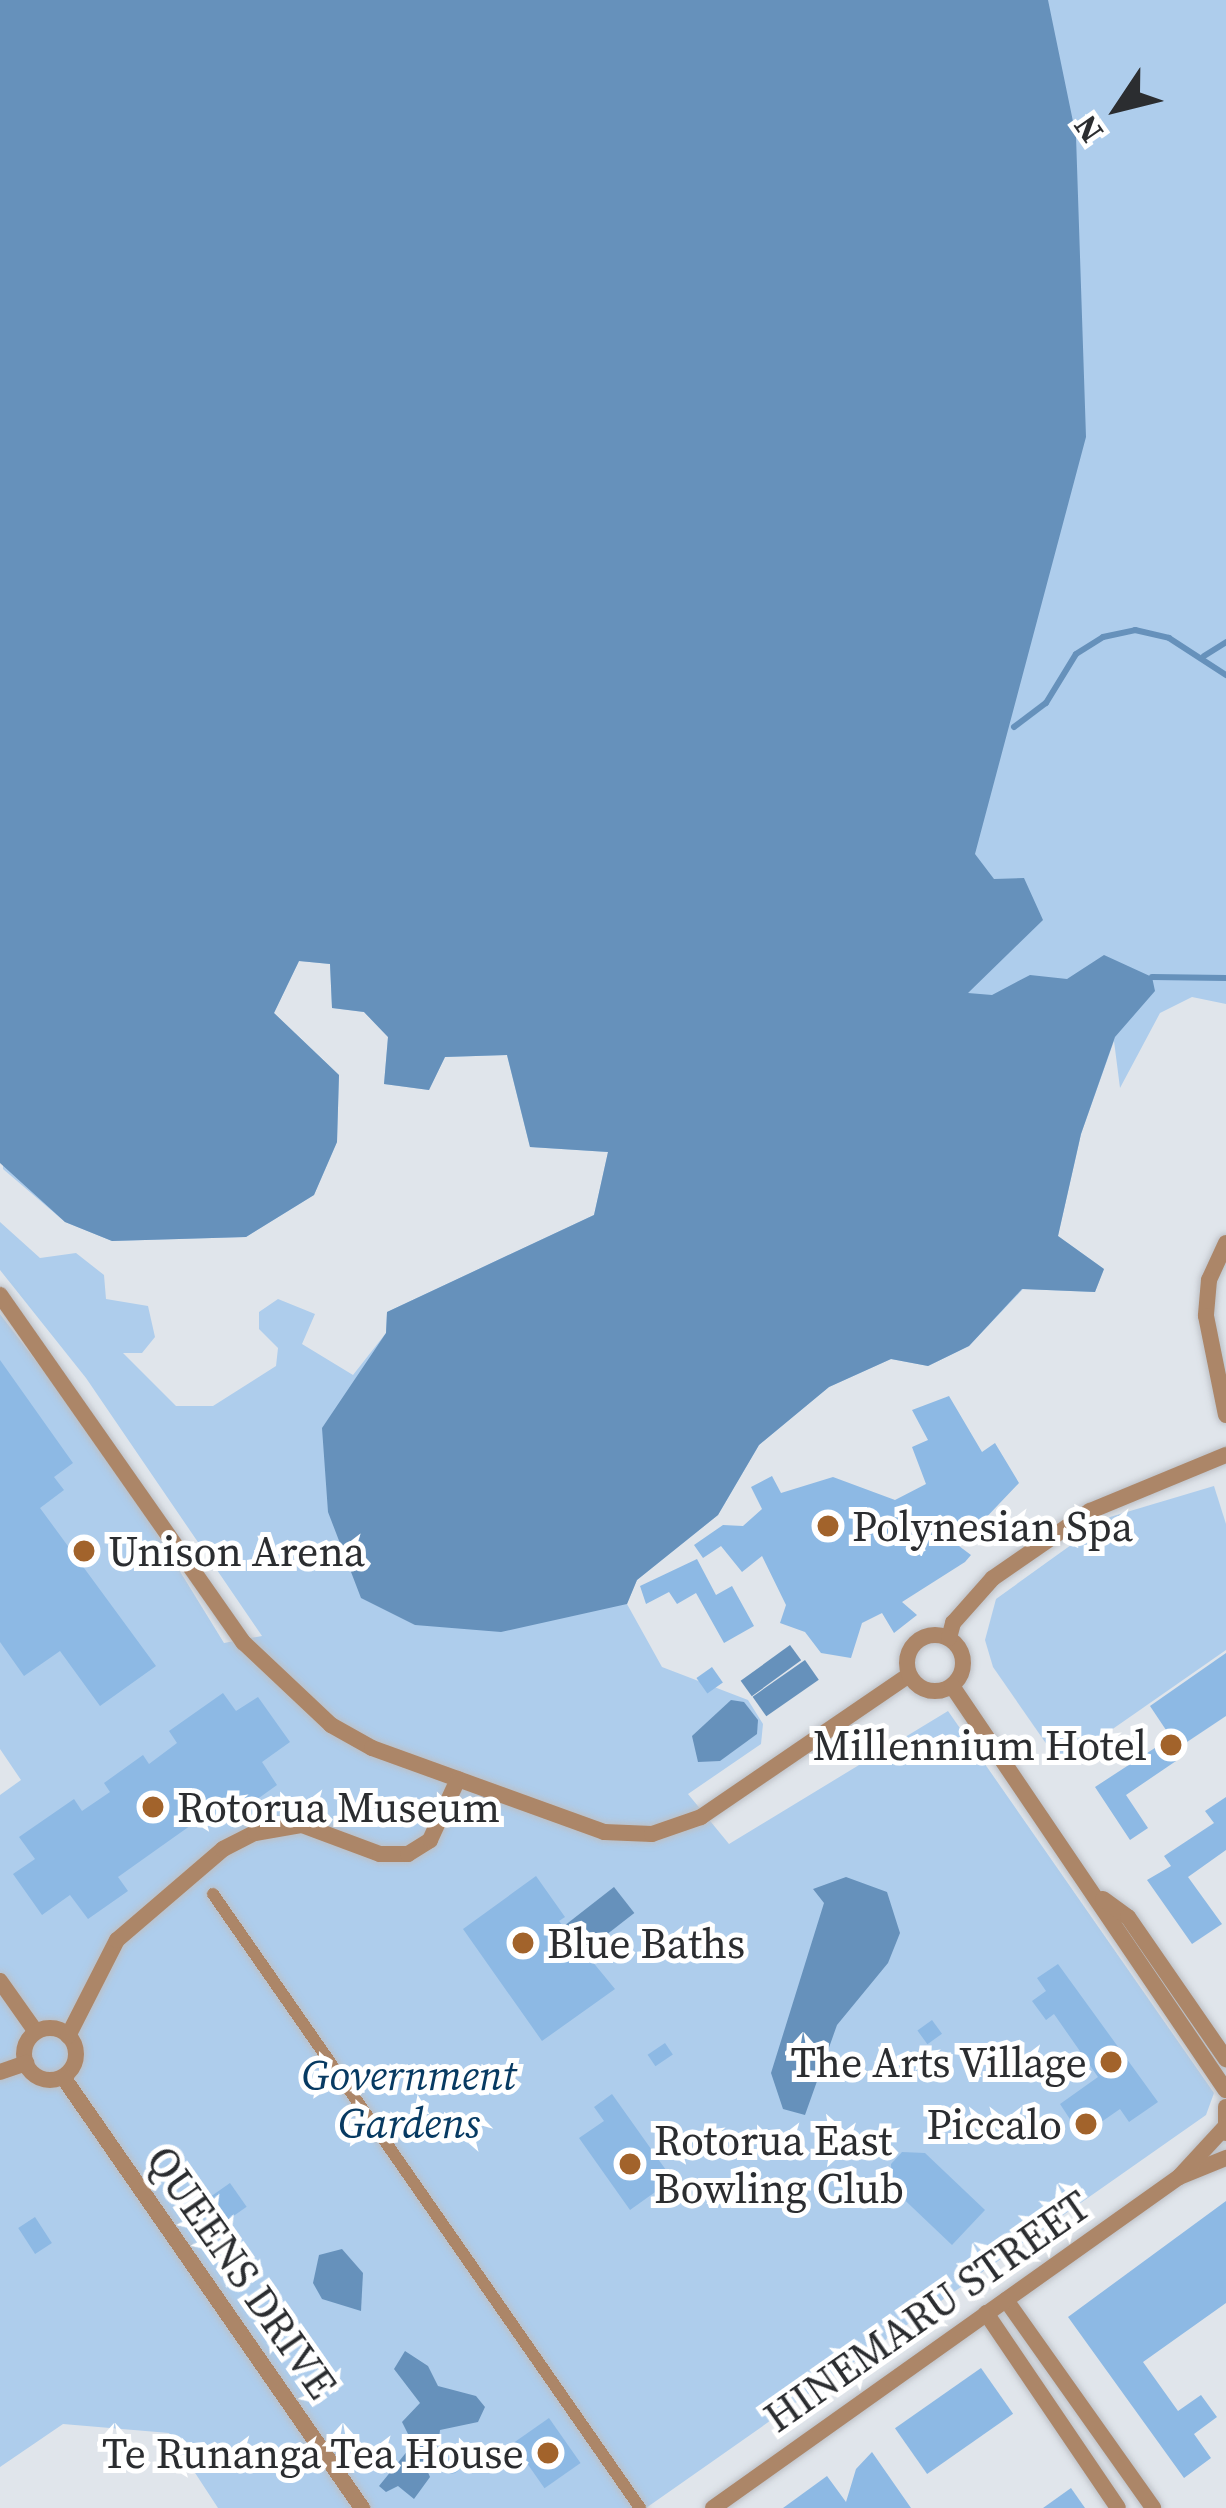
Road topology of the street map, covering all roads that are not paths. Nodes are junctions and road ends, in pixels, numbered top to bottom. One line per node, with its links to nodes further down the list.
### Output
1 (1226, 1243): 3 (street)
2 (0, 1295): 8 (street)
3 (1226, 1415)
4 (1226, 1456): 5 (street)
5 (949, 1638): 6 (street); 7 (street)
6 (909, 1675): 7 (street); 8 (street)
7 (952, 1686): 10 (street)
8 (458, 1779): 13 (street)
9 (213, 1894): 27 (street)
10 (1102, 1898): 14 (street); 18 (street)
11 (0, 1982): 12 (street)
12 (36, 2032): 13 (street); 15 (street)
13 (68, 2036): 17 (street)
14 (1226, 2059)
15 (26, 2063): 16 (street); 17 (street)
16 (0, 2072)
17 (63, 2077): 26 (street, QUEENS DRIVE)
18 (1226, 2090)
19 (1226, 2107): 20 (street)
20 (1225, 2131): 22 (street, HINEMARU STREET)
21 (1226, 2158): 22 (street, HINEMARU STREET)
22 (1179, 2177): 23 (street, HINEMARU STREET)
23 (1006, 2300): 24 (street, HINEMARU STREET); 29 (street)
24 (986, 2313): 25 (street, HINEMARU STREET); 28 (street)
25 (709, 2506)
26 (362, 2508)
27 (640, 2508)
28 (1118, 2508)
29 (1153, 2508)

